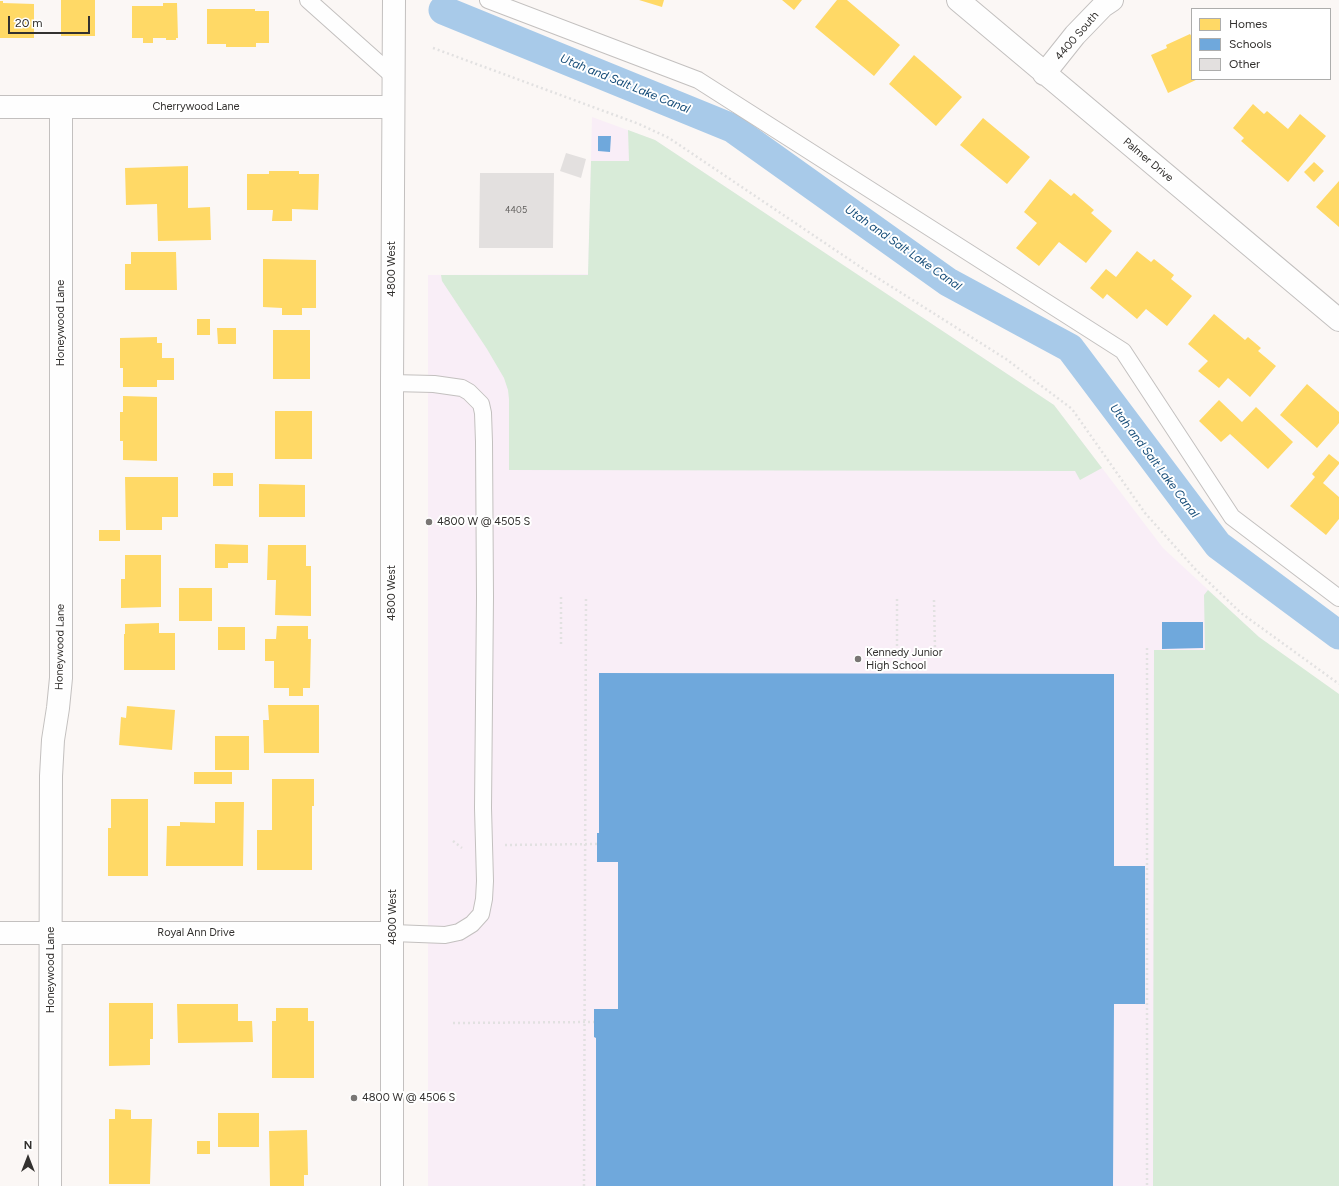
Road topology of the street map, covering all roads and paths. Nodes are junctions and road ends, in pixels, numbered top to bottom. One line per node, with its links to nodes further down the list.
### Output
1 (308, 0): 8 (lane)
2 (394, 0): 8 (street, 4800 West)
3 (488, 0): 16 (lane)
4 (958, 0): 7 (street, Palmer Drive)
5 (1112, 0): 7 (street, 4400 South)
6 (433, 48): 23 (path)
7 (1044, 74): 12 (street, Palmer Drive)
8 (392, 75): 11 (street, 4800 West)
9 (0, 107): 10 (street, Cherrywood Lane)
10 (60, 107): 11 (street, Cherrywood Lane); 28 (street, Honeywood Lane)
11 (392, 107): 13 (street, 4800 West)
12 (1339, 320)
13 (392, 383): 29 (street, 4800 West); 29 (lane)
14 (561, 597): 19 (path)
15 (586, 597): 24 (path)
16 (1339, 598)
17 (897, 600): 20 (path)
18 (934, 600): 21 (path)
19 (561, 645)
20 (897, 648)
21 (935, 648)
22 (1147, 648): 36 (path)
23 (1339, 684)
24 (585, 844): 25 (path); 26 (path); 30 (path)
25 (597, 844)
26 (501, 845)
27 (0, 933): 28 (street, Royal Ann Drive)
28 (51, 933): 29 (street, Royal Ann Drive); 33 (street, Honeywood Lane)
29 (393, 933): 34 (street, 4800 West)
30 (585, 1022): 31 (path); 32 (path); 35 (path)
31 (594, 1022)
32 (453, 1023)
33 (50, 1186)
34 (392, 1186)
35 (584, 1186)
36 (1147, 1186)

